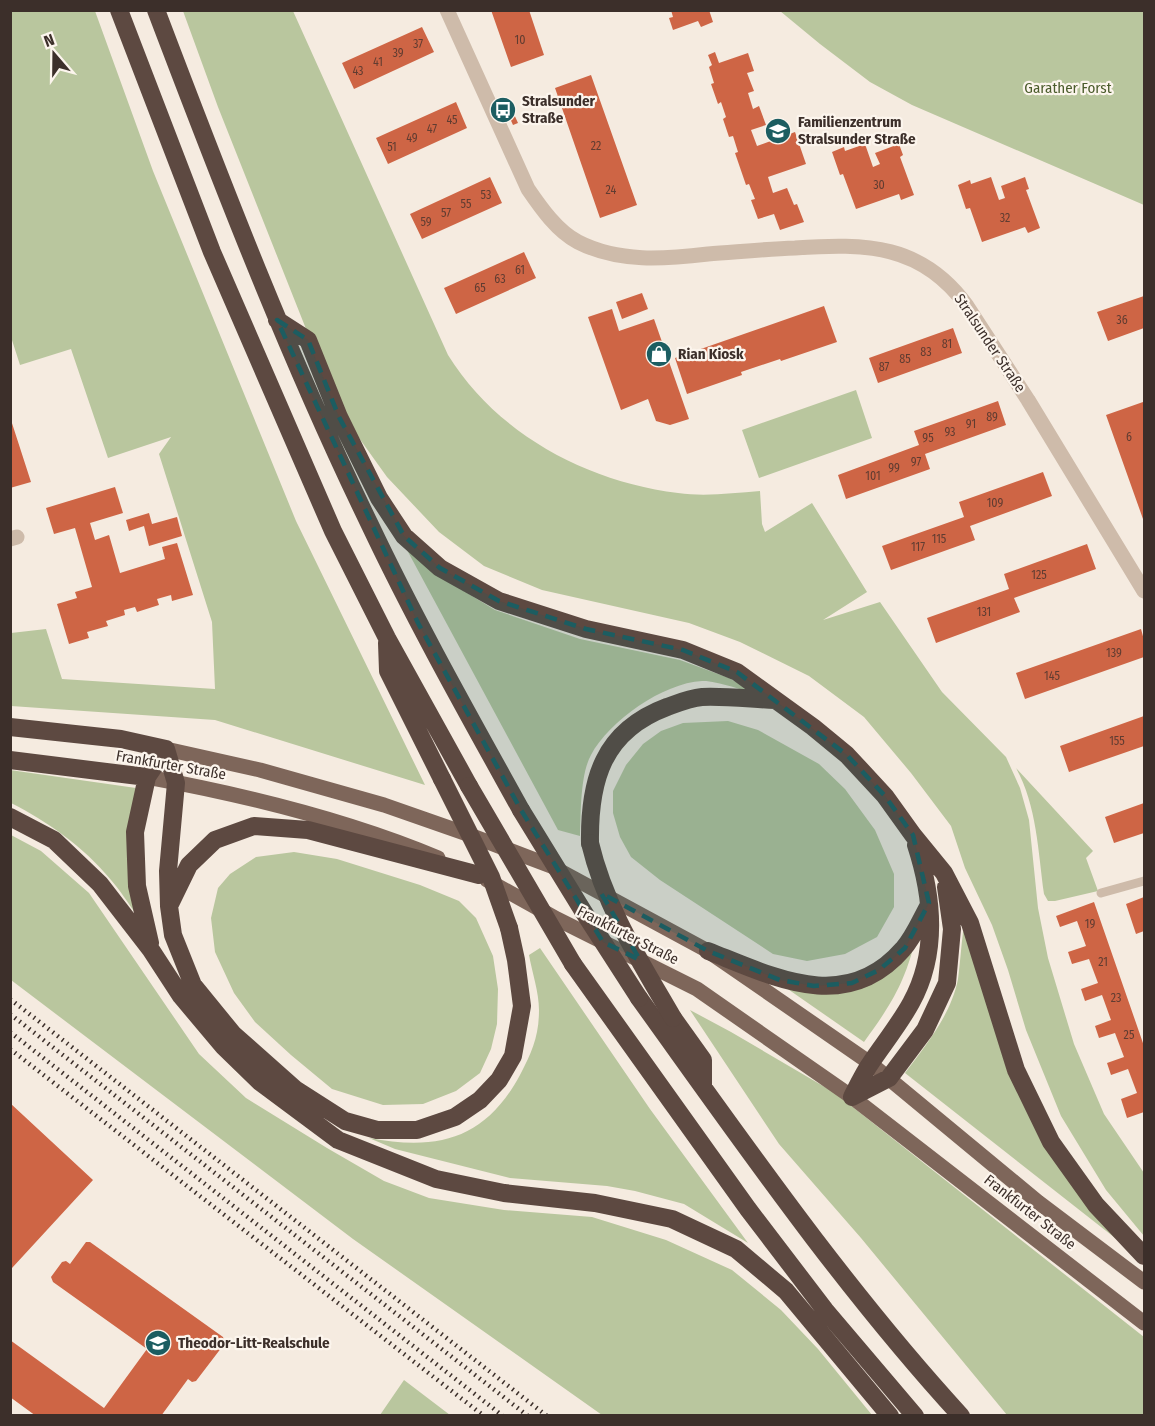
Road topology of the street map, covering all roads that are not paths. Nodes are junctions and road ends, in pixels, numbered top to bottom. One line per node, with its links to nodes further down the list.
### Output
1 (119, 10): 6 (highway)
2 (156, 10): 4 (highway)
3 (447, 10): 5 (street, Stralsunder Straße)
4 (277, 320): 7 (highway); 25 (highway, bridge)
5 (1144, 591)
6 (387, 638): 20 (highway, bridge); 31 (highway, bridge)
7 (776, 700): 14 (highway); 25 (highway, bridge)
8 (10, 727): 9 (highway, Frankfurter Straße)
9 (166, 749): 11 (highway); 12 (highway); 22 (main road, Frankfurter Straße)
10 (10, 760): 11 (highway, Frankfurter Straße)
11 (147, 777): 12 (main road, Frankfurter Straße); 21 (highway)
12 (176, 783): 16 (main road, Frankfurter Straße); 20 (highway)
13 (10, 817): 21 (highway)
14 (913, 835): 15 (highway); 19 (highway)
15 (944, 873): 24 (highway); 27 (highway)
16 (479, 875): 20 (highway); 26 (main road, Frankfurter Straße)
17 (1144, 881): 18 (lane)
18 (1101, 893)
19 (929, 903): 22 (highway); 23 (highway)
20 (169, 906)
21 (151, 950): 30 (highway)
22 (708, 951): 23 (main road, Frankfurter Straße)
23 (870, 1063): 24 (main road, Frankfurter Straße); 26 (highway)
24 (889, 1078): 26 (highway); 28 (main road, Frankfurter Straße)
25 (703, 1087): 32 (highway)
26 (852, 1098): 29 (main road, Frankfurter Straße)
27 (1144, 1256)
28 (1144, 1281)
29 (1144, 1323)
30 (890, 1416)
31 (915, 1416)
32 (961, 1416)

